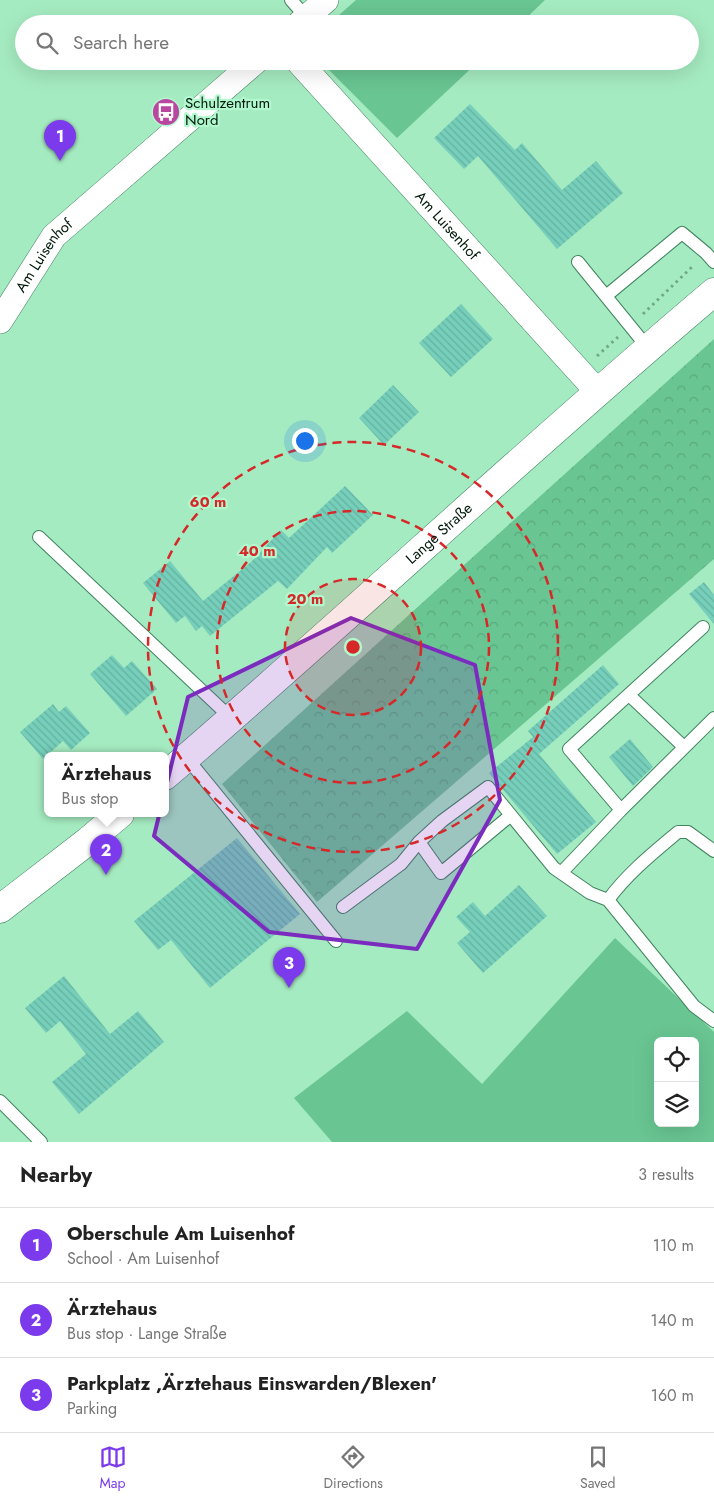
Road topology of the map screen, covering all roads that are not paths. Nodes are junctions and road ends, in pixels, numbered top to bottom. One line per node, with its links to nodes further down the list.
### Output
1 (326, 0): 2 (street)
2 (299, 14)
3 (246, 70): 9 (street, Am Luisenhof)
4 (306, 70): 11 (street, Am Luisenhof)
5 (710, 257): 8 (lane)
6 (578, 262): 8 (lane)
7 (714, 292): 10 (street, Lange Straße)
8 (606, 296): 10 (lane)
9 (0, 321)
10 (648, 348): 11 (street, Lange Straße)
11 (589, 382): 16 (street, Lange Straße)
12 (39, 537): 16 (lane)
13 (703, 627): 14 (lane)
14 (629, 695): 17 (lane); 20 (lane)
15 (714, 718): 17 (lane)
16 (232, 719): 18 (street, Lange Straße)
17 (684, 747): 20 (lane)
18 (186, 757): 19 (street, Lange Straße); 29 (lane)
19 (169, 772)
20 (621, 810): 25 (lane)
21 (511, 815): 23 (lane); 23 (lane); 25 (lane)
22 (116, 817): 28 (street)
23 (419, 842): 27 (lane)
24 (714, 851): 26 (lane)
25 (561, 873): 26 (lane)
26 (608, 900): 30 (lane)
27 (343, 907)
28 (0, 909)
29 (336, 941)
30 (714, 1021)
31 (0, 1101): 32 (lane)
32 (41, 1142)

